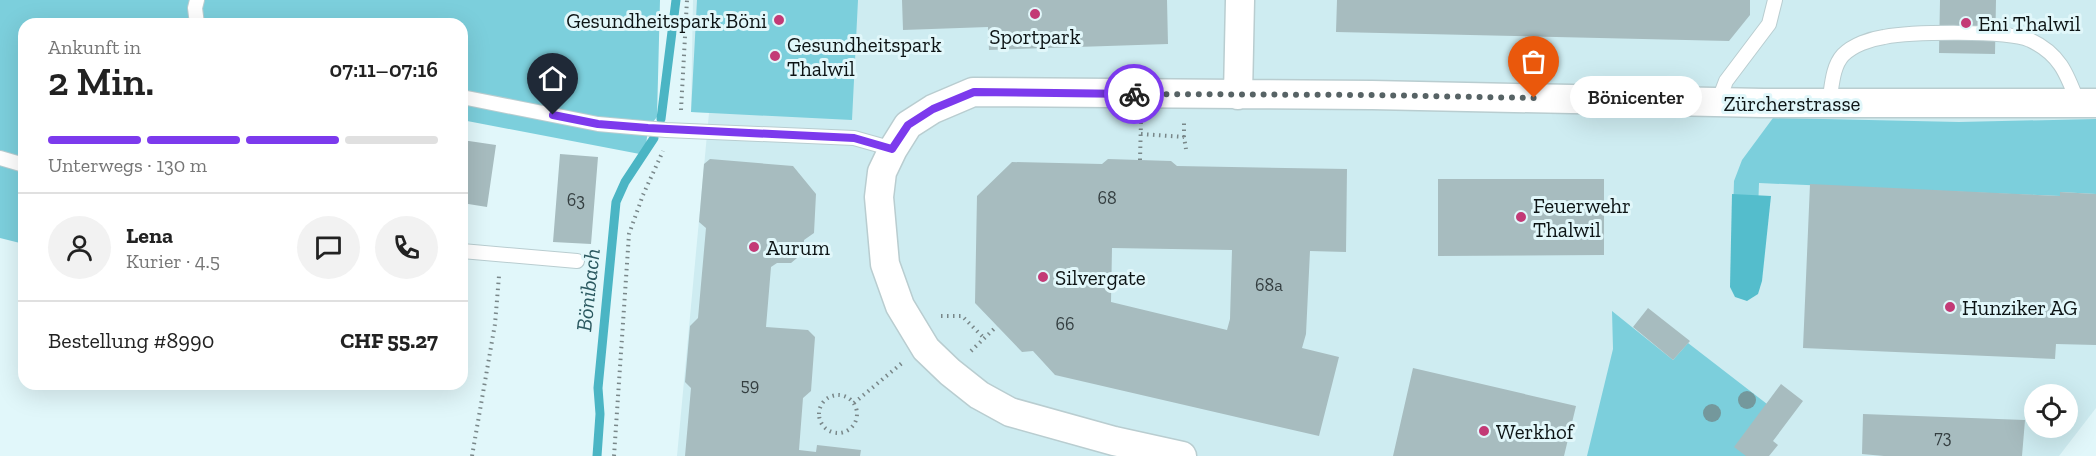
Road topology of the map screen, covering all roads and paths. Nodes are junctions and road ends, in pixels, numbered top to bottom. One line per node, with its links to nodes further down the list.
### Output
1 (197, 0): 5 (lane)
2 (687, 0): 12 (path)
3 (1240, 0): 6 (street)
4 (1775, 0): 8 (lane)
5 (196, 18)
6 (1238, 94): 8 (street, Zürcherstrasse); 14 (street, Zürcherstrasse)
7 (468, 98): 12 (lane)
8 (1718, 102): 9 (street, Zürcherstrasse)
9 (1829, 103): 10 (street, Zürcherstrasse); 10 (lane)
10 (2087, 103)
11 (1141, 114): 13 (path)
12 (672, 130): 14 (lane); 29 (path)
13 (1141, 134): 15 (path); 17 (path)
14 (892, 149): 30 (street, Zürcherstrasse)
15 (1186, 149)
16 (0, 158): 18 (lane)
17 (1140, 160)
18 (18, 163)
19 (468, 251): 20 (lane)
20 (501, 254): 21 (lane); 28 (path)
21 (577, 261)
22 (933, 316): 24 (path)
23 (997, 326): 24 (path)
24 (985, 339): 26 (path)
25 (907, 358): 27 (path)
26 (964, 358)
27 (854, 403): 27 (path)
28 (472, 456)
29 (614, 456)
30 (1182, 456)

